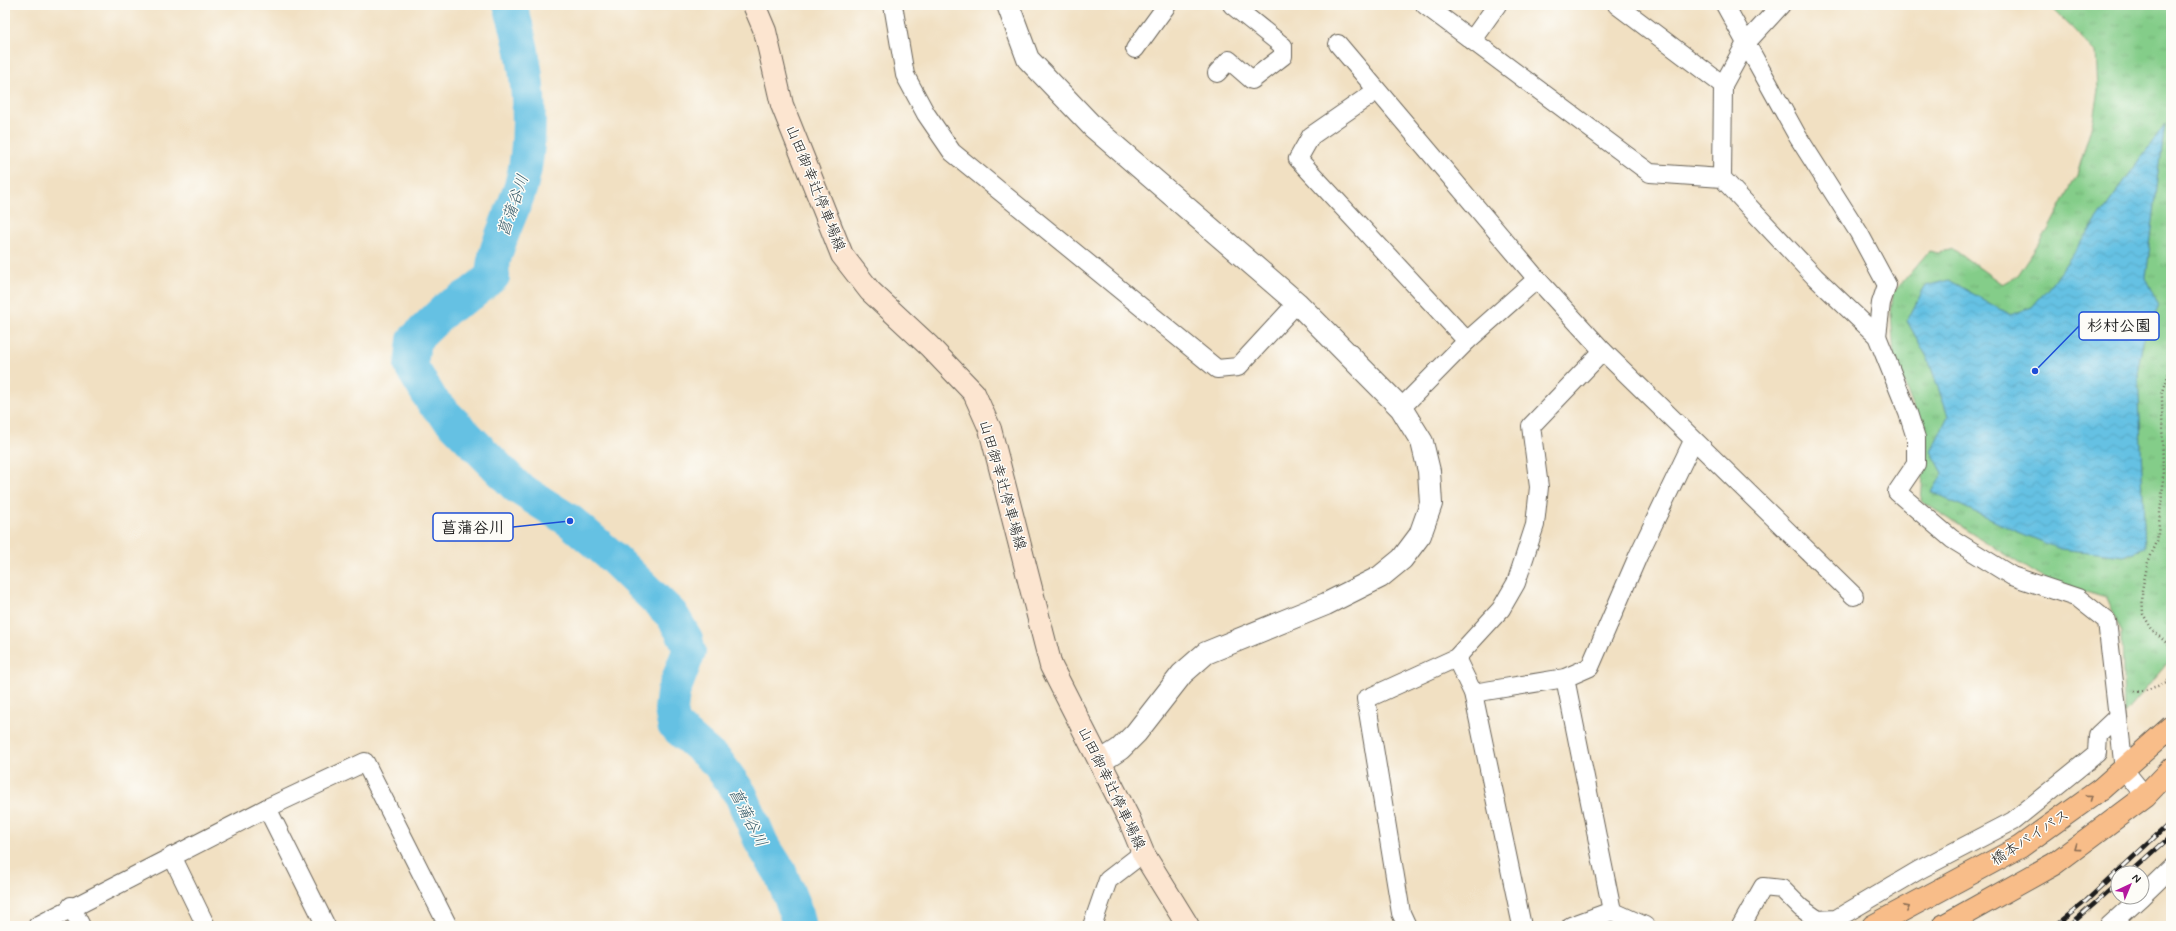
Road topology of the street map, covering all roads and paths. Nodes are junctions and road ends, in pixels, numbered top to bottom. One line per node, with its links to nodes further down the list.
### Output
1 (754, 5): 36 (main road, 山田御幸辻停車場線)
2 (894, 5): 20 (street)
3 (1008, 5): 20 (street)
4 (1167, 5): 14 (street)
5 (1232, 5): 15 (street)
6 (1425, 5): 11 (street)
7 (1497, 5): 11 (street)
8 (1617, 5): 16 (street)
9 (1725, 5): 12 (street)
10 (1781, 5): 12 (street)
11 (1472, 40): 18 (street)
12 (1746, 43): 16 (street); 21 (street)
13 (1338, 44): 17 (street)
14 (1135, 49)
15 (1217, 73)
16 (1723, 85): 18 (street)
17 (1376, 91): 19 (street); 22 (street)
18 (1722, 178): 21 (street)
19 (1537, 279): 22 (street); 23 (street)
20 (1297, 303): 25 (street)
21 (1877, 336): 32 (street)
22 (1467, 340): 25 (street)
23 (1603, 351): 26 (street); 29 (street)
24 (2171, 366): 28 (path)
25 (1401, 408): 36 (street)
26 (1693, 441): 27 (street); 31 (street)
27 (1854, 596)
28 (2171, 652)
29 (1456, 658): 33 (street); 55 (street)
30 (2171, 674): 32 (path)
31 (1565, 678): 33 (street); 47 (street)
32 (2114, 692): 34 (street)
33 (1473, 693): 56 (street)
34 (2116, 717): 38 (street); 59 (street)
35 (2171, 726): 38 (highway, 橋本バイパス)
36 (1100, 762): 41 (main road, 山田御幸辻停車場線)
37 (2171, 769): 39 (highway)
38 (2124, 770): 39 (street); 60 (highway, 橋本バイパス, one-way to 38)
39 (2145, 796): 61 (highway, one-way to 61)
40 (267, 808): 42 (street); 51 (street); 52 (street)
41 (1143, 853): 53 (street); 54 (main road, 山田御幸辻停車場線)
42 (172, 856): 46 (street); 50 (street)
43 (2171, 868): 44 (street)
44 (2150, 888)
45 (2131, 905): 62 (street)
46 (72, 906): 48 (street); 49 (street)
47 (1612, 911): 57 (street); 58 (street)
48 (36, 926)
49 (81, 926)
50 (206, 926)
51 (326, 926)
52 (448, 926)
53 (1092, 926)
54 (1188, 926)
55 (1407, 926)
56 (1522, 926)
57 (1571, 926)
58 (1645, 926)
59 (1741, 926)
60 (1873, 926)
61 (1943, 926)
62 (2109, 926)

